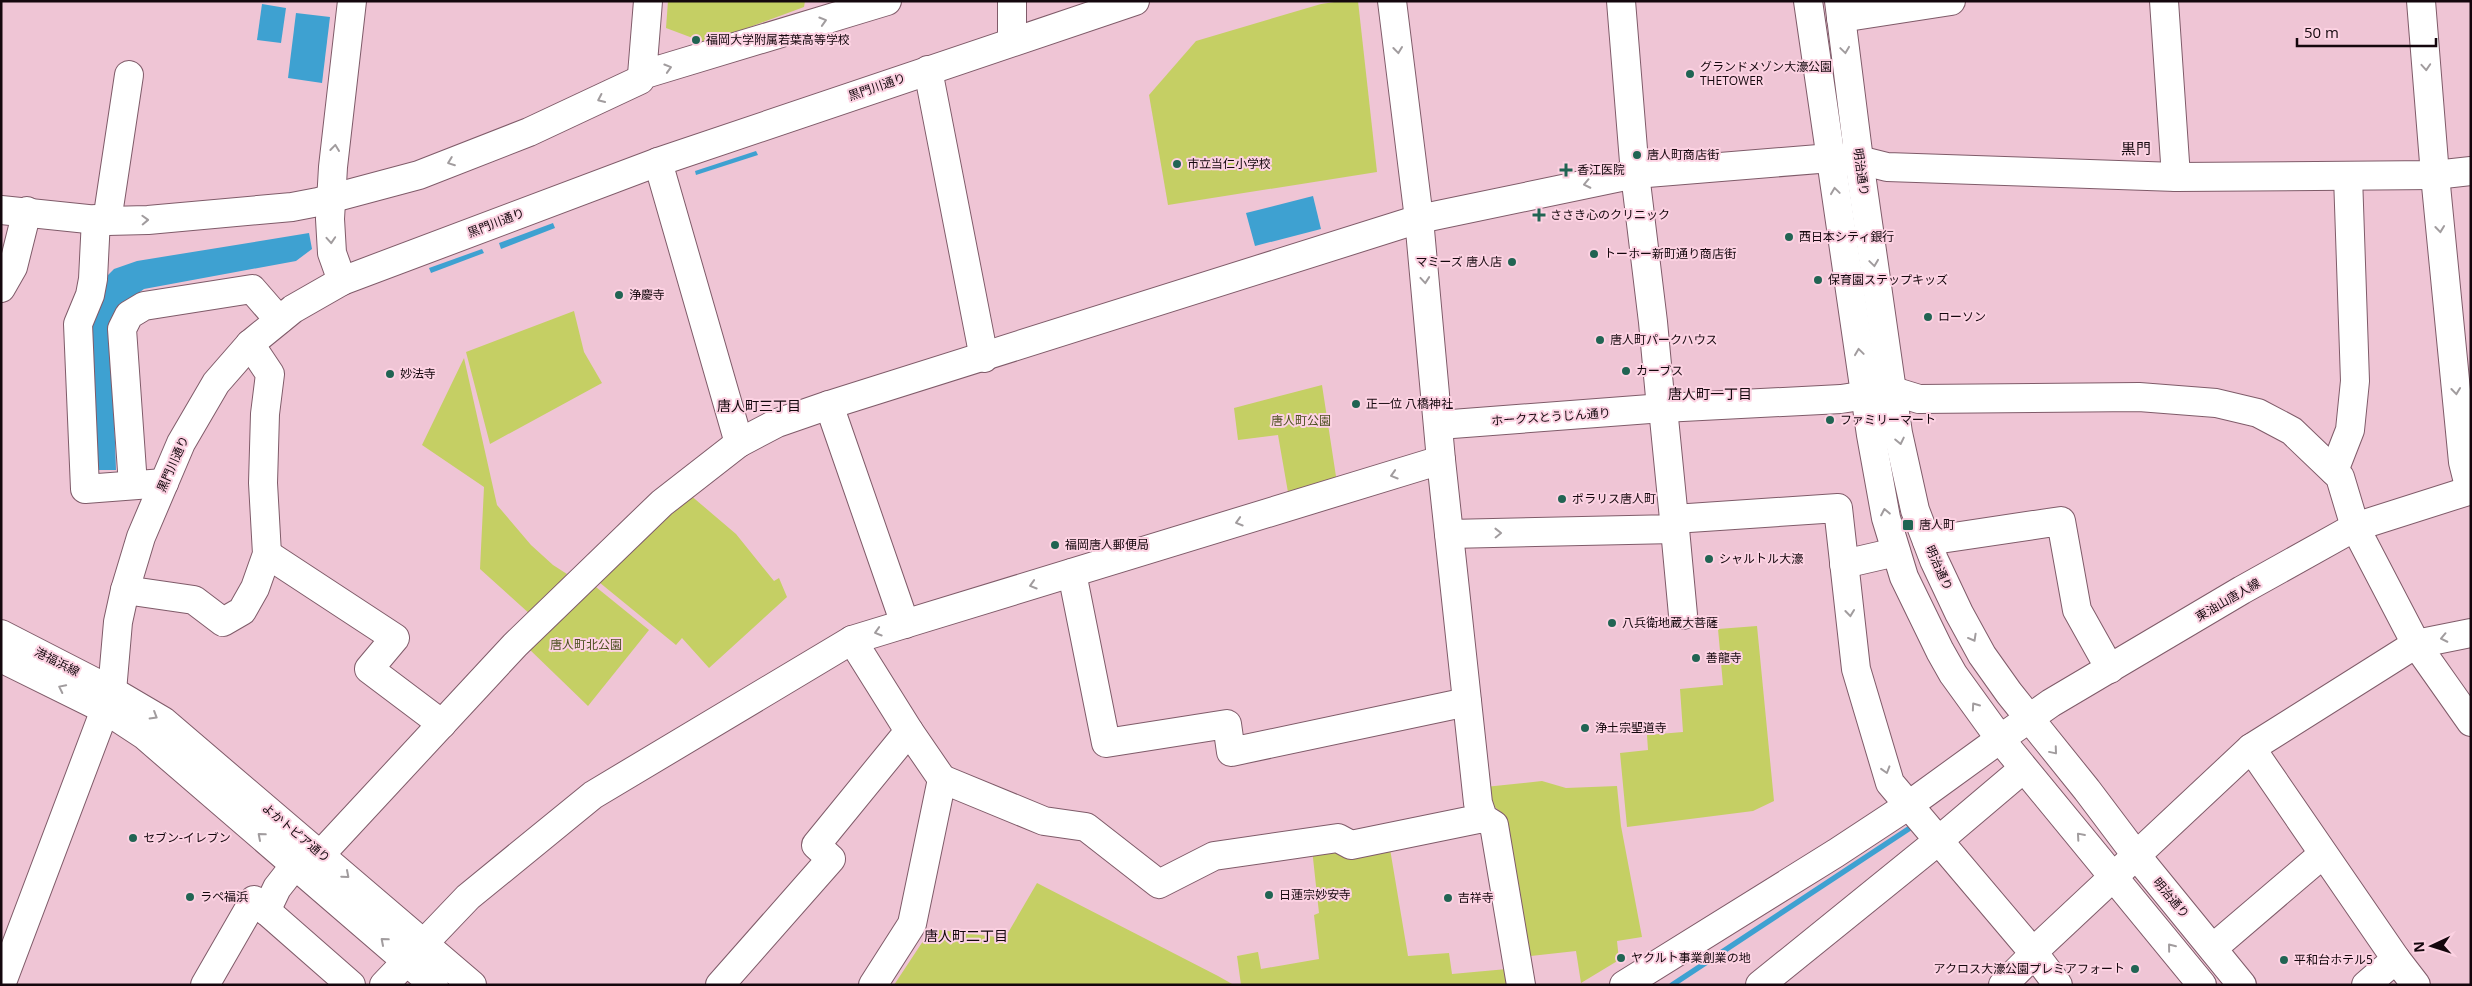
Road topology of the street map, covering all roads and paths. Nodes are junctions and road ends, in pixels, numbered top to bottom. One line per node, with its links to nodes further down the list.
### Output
1 (352, 1): 25 (street, one-way to 1)
2 (648, 1): 16 (street)
3 (887, 1): 16 (street, one-way to 3)
4 (1012, 1): 13 (street)
5 (1135, 1): 13 (street, 黒門川通り)
6 (1392, 1): 27 (street, one-way to 27)
7 (1621, 1): 21 (street)
8 (1808, 1): 17 (street)
9 (1951, 1): 12 (street)
10 (2164, 1): 24 (street)
11 (2421, 1): 22 (street, one-way to 22)
12 (1840, 10): 18 (street, 明治通り, one-way to 18)
13 (1012, 42): 14 (street, 黒門川通り)
14 (928, 70): 19 (street, 黒門川通り); 33 (street)
15 (129, 74): 28 (street)
16 (642, 75): 25 (street, one-way to 25)
17 (1831, 158): 18 (street); 21 (street); 35 (street, one-way to 17)
18 (1859, 160): 24 (street); 34 (street, 明治通り, one-way to 34)
19 (658, 162): 29 (street, 黒門川通り); 39 (street)
20 (2471, 171): 22 (street)
21 (1635, 174): 27 (street, one-way to 27); 37 (street)
22 (2434, 175): 23 (street); 44 (street, one-way to 44)
23 (2348, 176): 24 (street); 41 (street)
24 (2176, 177)
25 (332, 197): 28 (street, one-way to 25); 29 (street, one-way to 29)
26 (14, 210): 28 (street); 30 (street)
27 (1419, 219): 33 (street); 38 (street, one-way to 38)
28 (102, 220): 43 (street)
29 (342, 281): 31 (street, 黒門川通り)
30 (1, 288)
31 (279, 320): 32 (street, 黒門川通り); 43 (street)
32 (250, 344): 42 (street, 黒門川通り); 50 (street)
33 (984, 358): 36 (street)
34 (1893, 391): 35 (street, ホークスとうじん通り); 41 (street); 48 (street, 明治通り, one-way to 48)
35 (1865, 395): 37 (street, ホークスとうじん通り); 49 (street, one-way to 35)
36 (829, 405): 39 (street); 55 (street)
37 (1663, 408): 38 (street, ホークスとうじん通り); 45 (street)
38 (1439, 425): 40 (street)
39 (739, 443): 66 (street)
40 (1441, 460): 47 (street); 52 (street, one-way to 52)
41 (2334, 471): 46 (street)
42 (164, 483): 43 (street); 53 (street, 黒門川通り)
43 (133, 485)
44 (2471, 490): 46 (street, 東油山唐人線)
45 (1675, 524): 47 (street, one-way to 45); 51 (street); 54 (street)
46 (2355, 527): 59 (street); 61 (street, 東油山唐人線)
47 (1449, 534): 63 (street)
48 (1927, 541): 61 (street); 64 (street, 明治通り, one-way to 64)
49 (1896, 552): 51 (street); 68 (street, one-way to 49)
50 (267, 554): 53 (street); 66 (street)
51 (1844, 564): 72 (street, one-way to 72)
52 (1072, 574): 55 (street, one-way to 55); 63 (street)
53 (125, 590): 62 (street, 黒門川通り)
54 (1683, 615)
55 (905, 624): 58 (street, one-way to 58)
56 (2471, 633): 59 (street, one-way to 59)
57 (1, 634): 62 (street, 港福浜線)
58 (852, 640): 67 (street); 82 (street)
59 (2416, 644): 65 (street); 69 (street)
60 (1, 658): 62 (street, 港福浜線, one-way to 60)
61 (2110, 669): 64 (street, 東油山唐人線)
62 (109, 700): 75 (street, よかトピア通り, one-way to 75); 78 (street, よかトピア通り, one-way to 62); 87 (street, 黒門川通り)
63 (1467, 702): 73 (street)
64 (2028, 719): 68 (street, 東油山唐人線); 77 (street, 明治通り, one-way to 77)
65 (2471, 722)
66 (442, 724): 75 (street)
67 (909, 731): 71 (street); 92 (street)
68 (2000, 739): 70 (street); 72 (street, 東油山唐人線)
69 (2251, 748): 76 (street); 77 (street)
70 (2023, 769): 74 (street); 79 (street, one-way to 70)
71 (942, 779): 73 (street); 93 (street)
72 (1909, 805): 74 (street); 95 (street, 東油山唐人線)
73 (1483, 818): 94 (street)
74 (1938, 841): 83 (street); 96 (street)
75 (321, 854): 82 (street, よかトピア通り, one-way to 82)
76 (2323, 854): 81 (street); 84 (street)
77 (2136, 855): 79 (street); 81 (street, 明治通り)
78 (295, 865): 80 (street); 82 (street, よかトピア通り, one-way to 78)
79 (2113, 876): 83 (street); 86 (street, one-way to 79)
80 (266, 911): 85 (street); 88 (street)
81 (2213, 948): 99 (street, 明治通り)
82 (416, 952): 89 (street); 90 (street, よかトピア通り); 91 (street, よかトピア通り)
83 (2033, 952): 97 (street); 98 (street)
84 (2396, 959): 100 (street); 101 (street)
85 (338, 980)
86 (2192, 981)
87 (1, 985)
88 (205, 985)
89 (384, 985)
90 (434, 985)
91 (472, 985)
92 (720, 985)
93 (873, 985)
94 (1521, 985)
95 (1624, 985)
96 (1760, 985)
97 (2003, 985)
98 (2058, 985)
99 (2242, 985)
100 (2366, 985)
101 (2416, 985)

